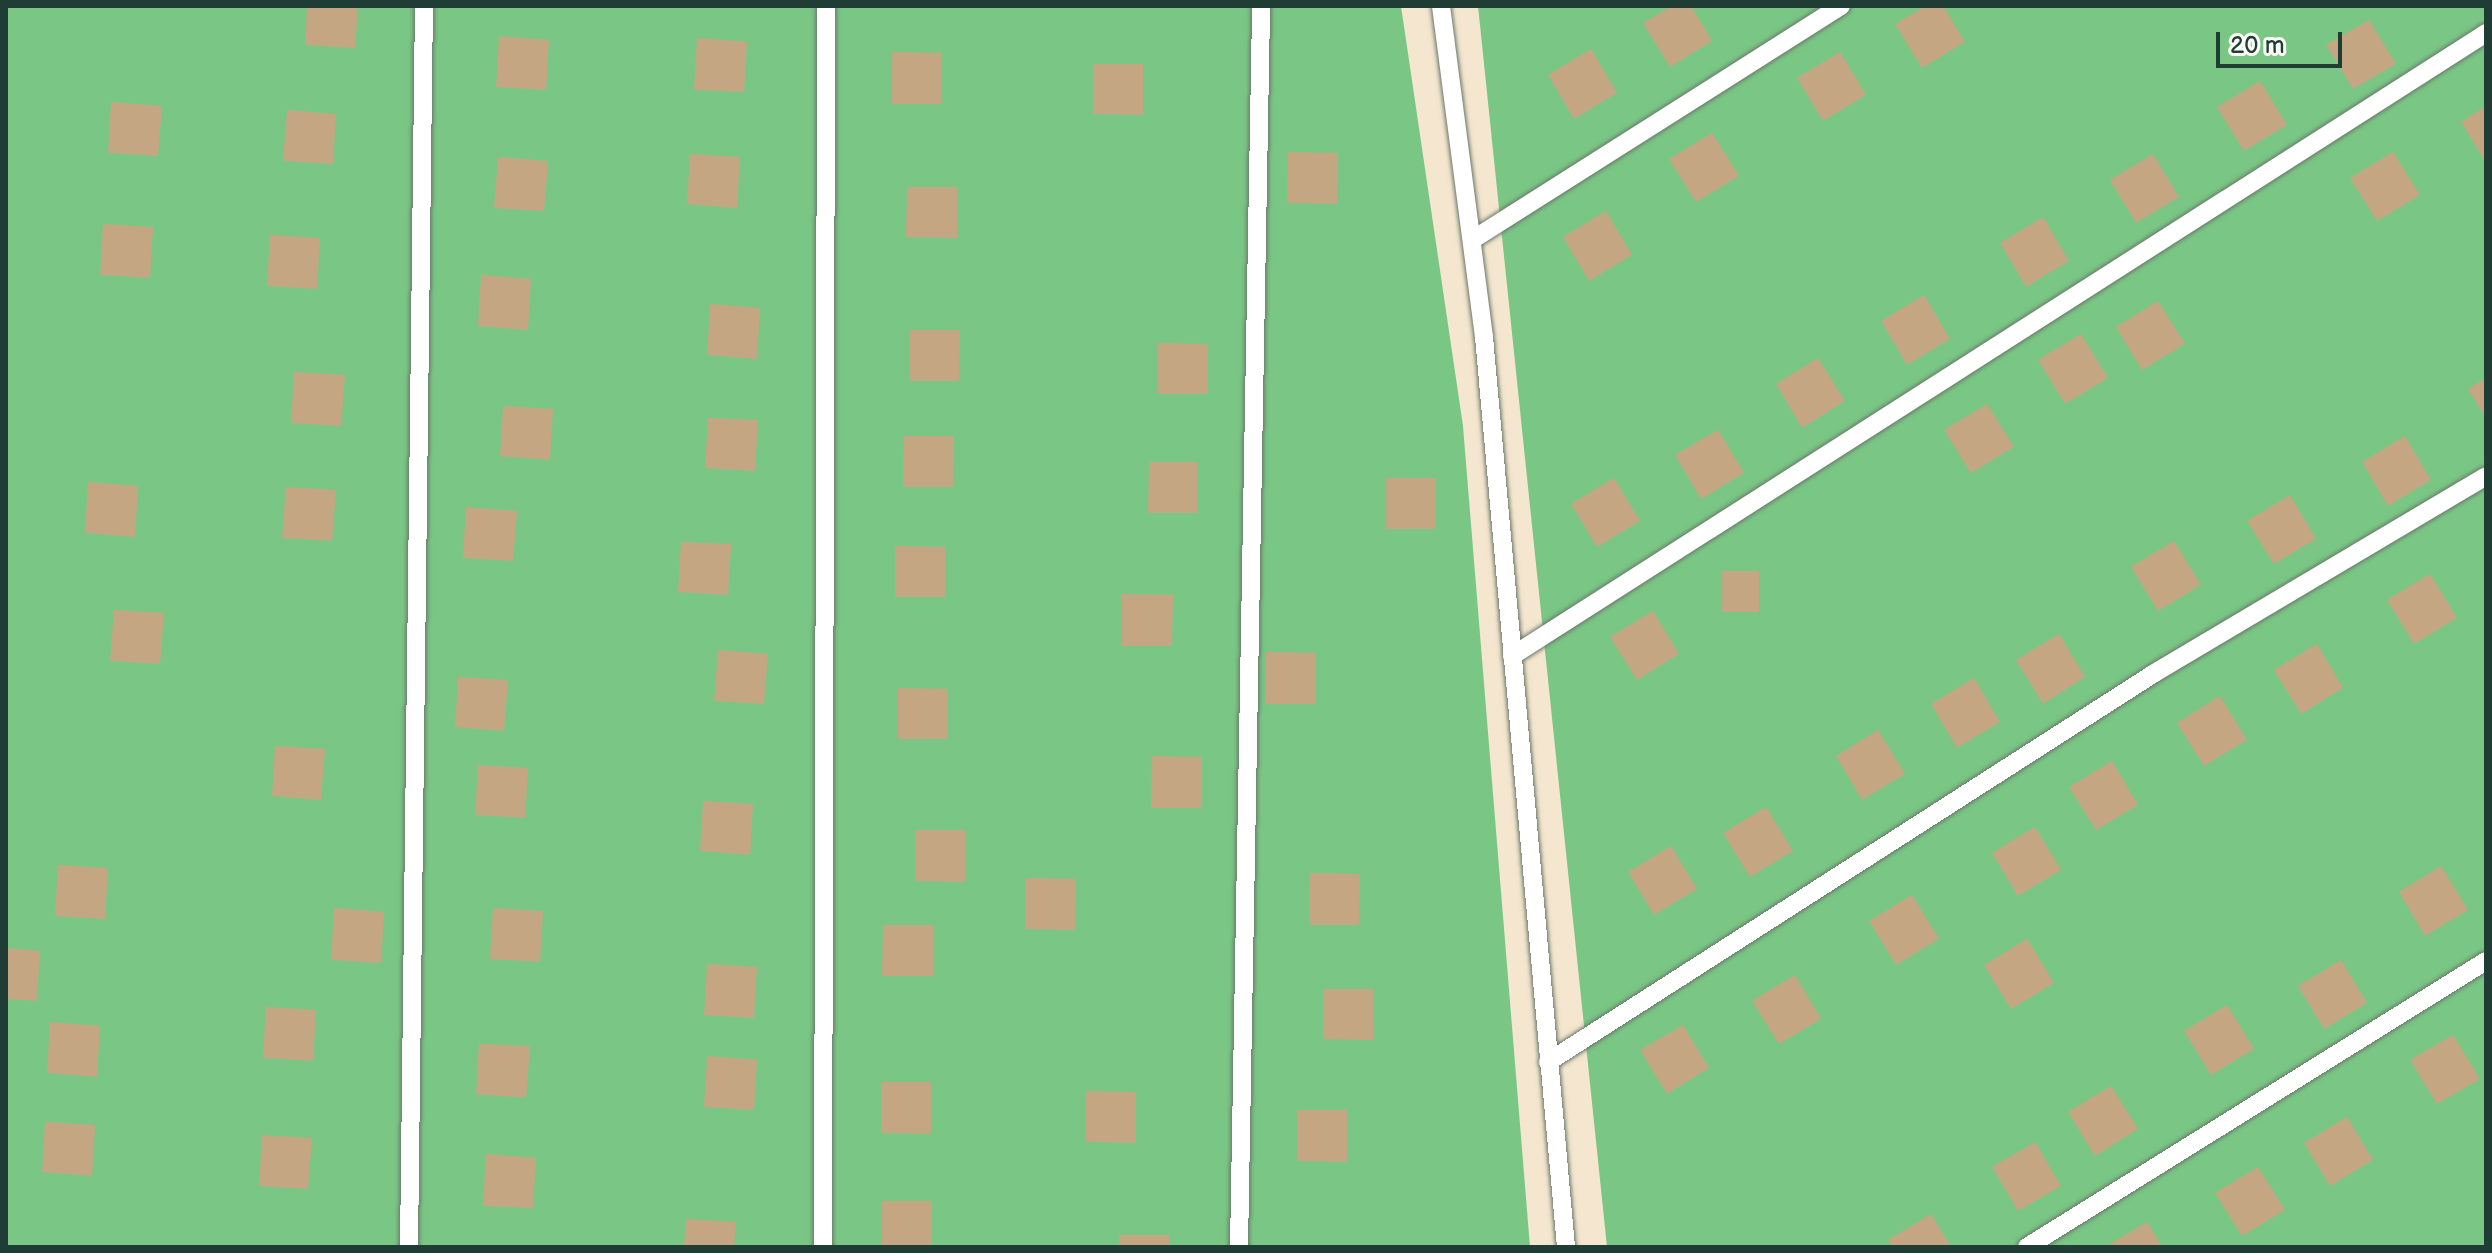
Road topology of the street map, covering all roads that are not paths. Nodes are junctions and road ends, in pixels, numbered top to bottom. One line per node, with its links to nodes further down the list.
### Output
1 (424, 6): 12 (lane)
2 (826, 6): 13 (lane)
3 (1261, 6): 14 (lane)
4 (1441, 6): 7 (lane)
5 (1841, 6): 7 (lane)
6 (2486, 33): 9 (lane)
7 (1472, 240): 9 (lane)
8 (2486, 476): 11 (lane)
9 (1512, 656): 11 (lane)
10 (2486, 961): 16 (lane)
11 (1548, 1062): 15 (lane)
12 (409, 1247)
13 (823, 1247)
14 (1239, 1247)
15 (1566, 1247)
16 (2027, 1247)

